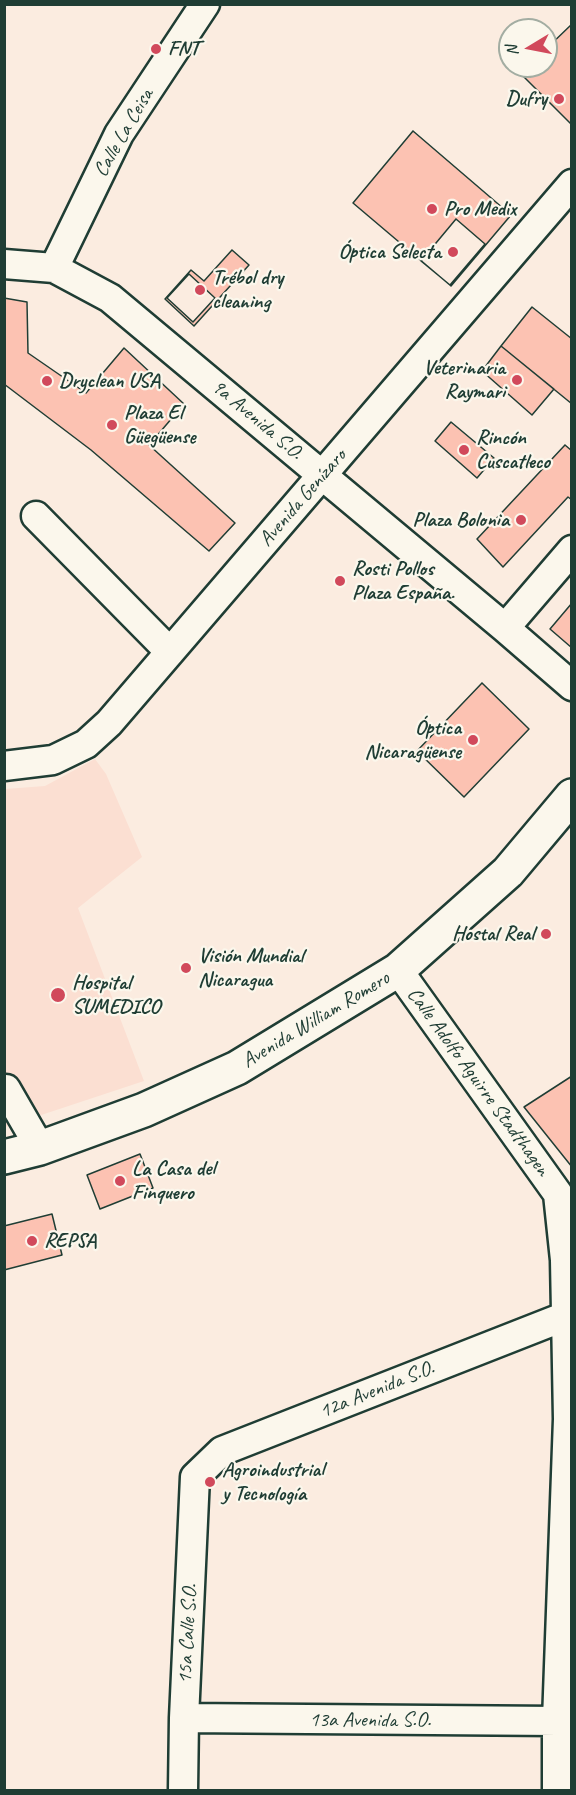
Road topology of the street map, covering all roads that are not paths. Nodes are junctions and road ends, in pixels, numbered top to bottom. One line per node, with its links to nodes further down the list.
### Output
1 (205, 4): 4 (street, Calle La Ceisa)
2 (572, 184): 5 (street, Avenida Genízaro)
3 (4, 264): 4 (street, 9a Avenida S.O.)
4 (54, 268): 5 (street, 9a Avenida S.O.)
5 (323, 476): 8 (street, 9a Avenida S.O.); 9 (street, Avenida Genízaro)
6 (36, 516): 9 (street)
7 (572, 550): 8 (street)
8 (505, 628): 10 (street, 9a Avenida S.O.)
9 (170, 652): 11 (street, Avenida Genízaro)
10 (572, 686)
11 (4, 765)
12 (572, 796): 13 (main road, Avenida William Romero)
13 (398, 970): 15 (main road, Avenida William Romero); 17 (street, Calle Adolfo Aguirre Stadthagen)
14 (4, 1089): 15 (street)
15 (40, 1148): 16 (main road, Avenida William Romero)
16 (4, 1157)
17 (565, 1193): 18 (street)
18 (566, 1316): 19 (street, 12a Avenida S.O.); 21 (street)
19 (195, 1477): 20 (street, 15a Calle S.O.)
20 (184, 1718): 21 (street, 13a Avenida S.O.); 22 (street, 15a Calle S.O.)
21 (557, 1721): 23 (street)
22 (183, 1791)
23 (557, 1791)

